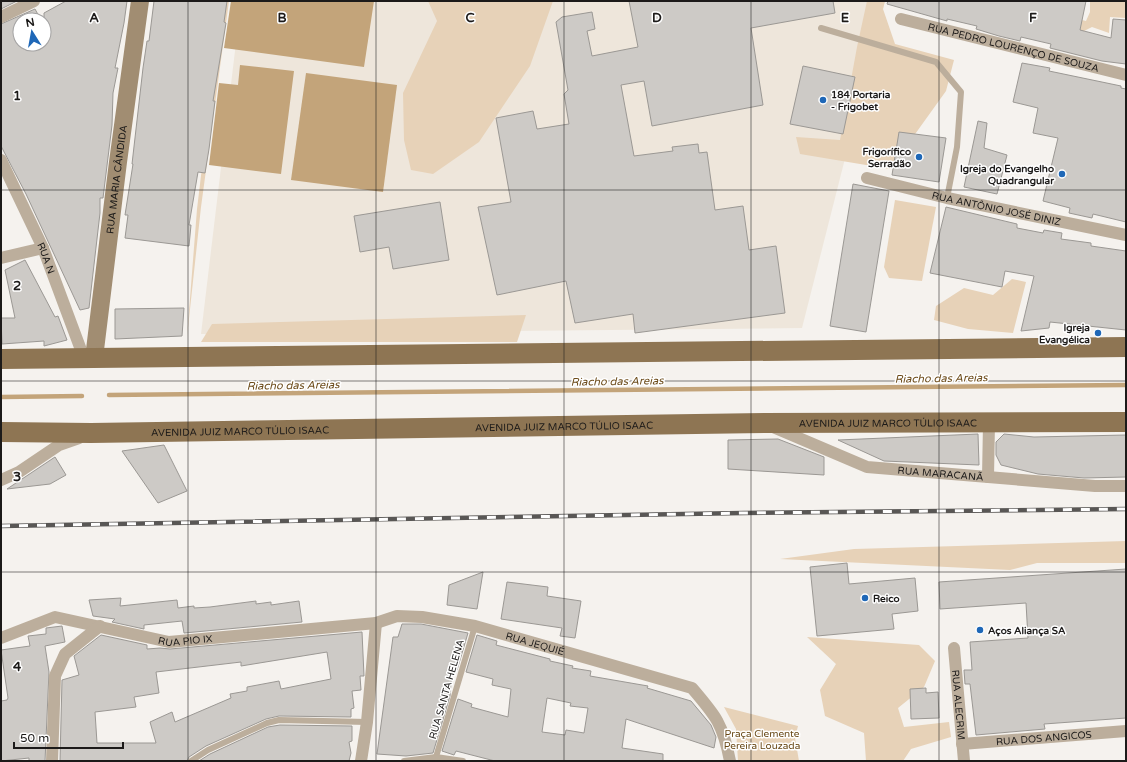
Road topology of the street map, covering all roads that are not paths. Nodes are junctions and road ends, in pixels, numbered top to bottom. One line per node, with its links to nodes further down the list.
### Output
1 (34, 1): 3 (street)
2 (140, 1): 13 (street, RUA MARIA CÂNDIDA)
3 (1, 17)
4 (901, 19): 6 (street, RUA PEDRO LOURENÇO DE SOUZA)
5 (821, 28): 9 (lane)
6 (1126, 75)
7 (1, 160): 11 (street, RUA N)
8 (867, 178): 9 (street, RUA ANTÔNIO JOSÉ DINIZ)
9 (947, 198): 10 (street, RUA ANTÔNIO JOSÉ DINIZ)
10 (1126, 235)
11 (42, 248): 12 (street); 14 (street, RUA N)
12 (1, 258)
13 (98, 330): 14 (street); 16 (street, RUA MARIA CÂNDIDA)
14 (74, 334): 16 (street, RUA N)
15 (1126, 347): 16 (main road)
16 (89, 358): 17 (main road)
17 (1, 359)
18 (1126, 422): 20 (main road, AVENIDA JUIZ MARCO TÚLIO ISAAC)
19 (764, 423): 20 (main road, AVENIDA JUIZ MARCO TÚLIO ISAAC); 22 (main road, AVENIDA JUIZ MARCO TÚLIO ISAAC); 23 (street, RUA MARACANÃ)
20 (989, 423): 23 (street)
21 (1, 432): 22 (main road, AVENIDA JUIZ MARCO TÚLIO ISAAC)
22 (92, 433): 24 (street)
23 (988, 477): 25 (street, RUA MARACANÃ)
24 (1, 480)
25 (1126, 486)
26 (376, 623): 27 (street, RUA PIO IX); 28 (street, RUA JEQUIÉ); 31 (street)
27 (100, 626): 29 (street, RUA PIO IX); 35 (street)
28 (474, 626): 34 (lane, RUA SANTA HELENA); 40 (street, RUA JEQUIÉ)
29 (1, 638)
30 (954, 648): 33 (street, RUA ALECRIM)
31 (368, 722): 36 (lane); 37 (street)
32 (1126, 731): 33 (street, RUA DOS ANGICOS)
33 (962, 744): 41 (street, RUA ALECRIM)
34 (436, 757): 38 (lane); 39 (lane)
35 (52, 761)
36 (191, 761)
37 (361, 761)
38 (404, 761)
39 (463, 761)
40 (730, 761)
41 (964, 761)

